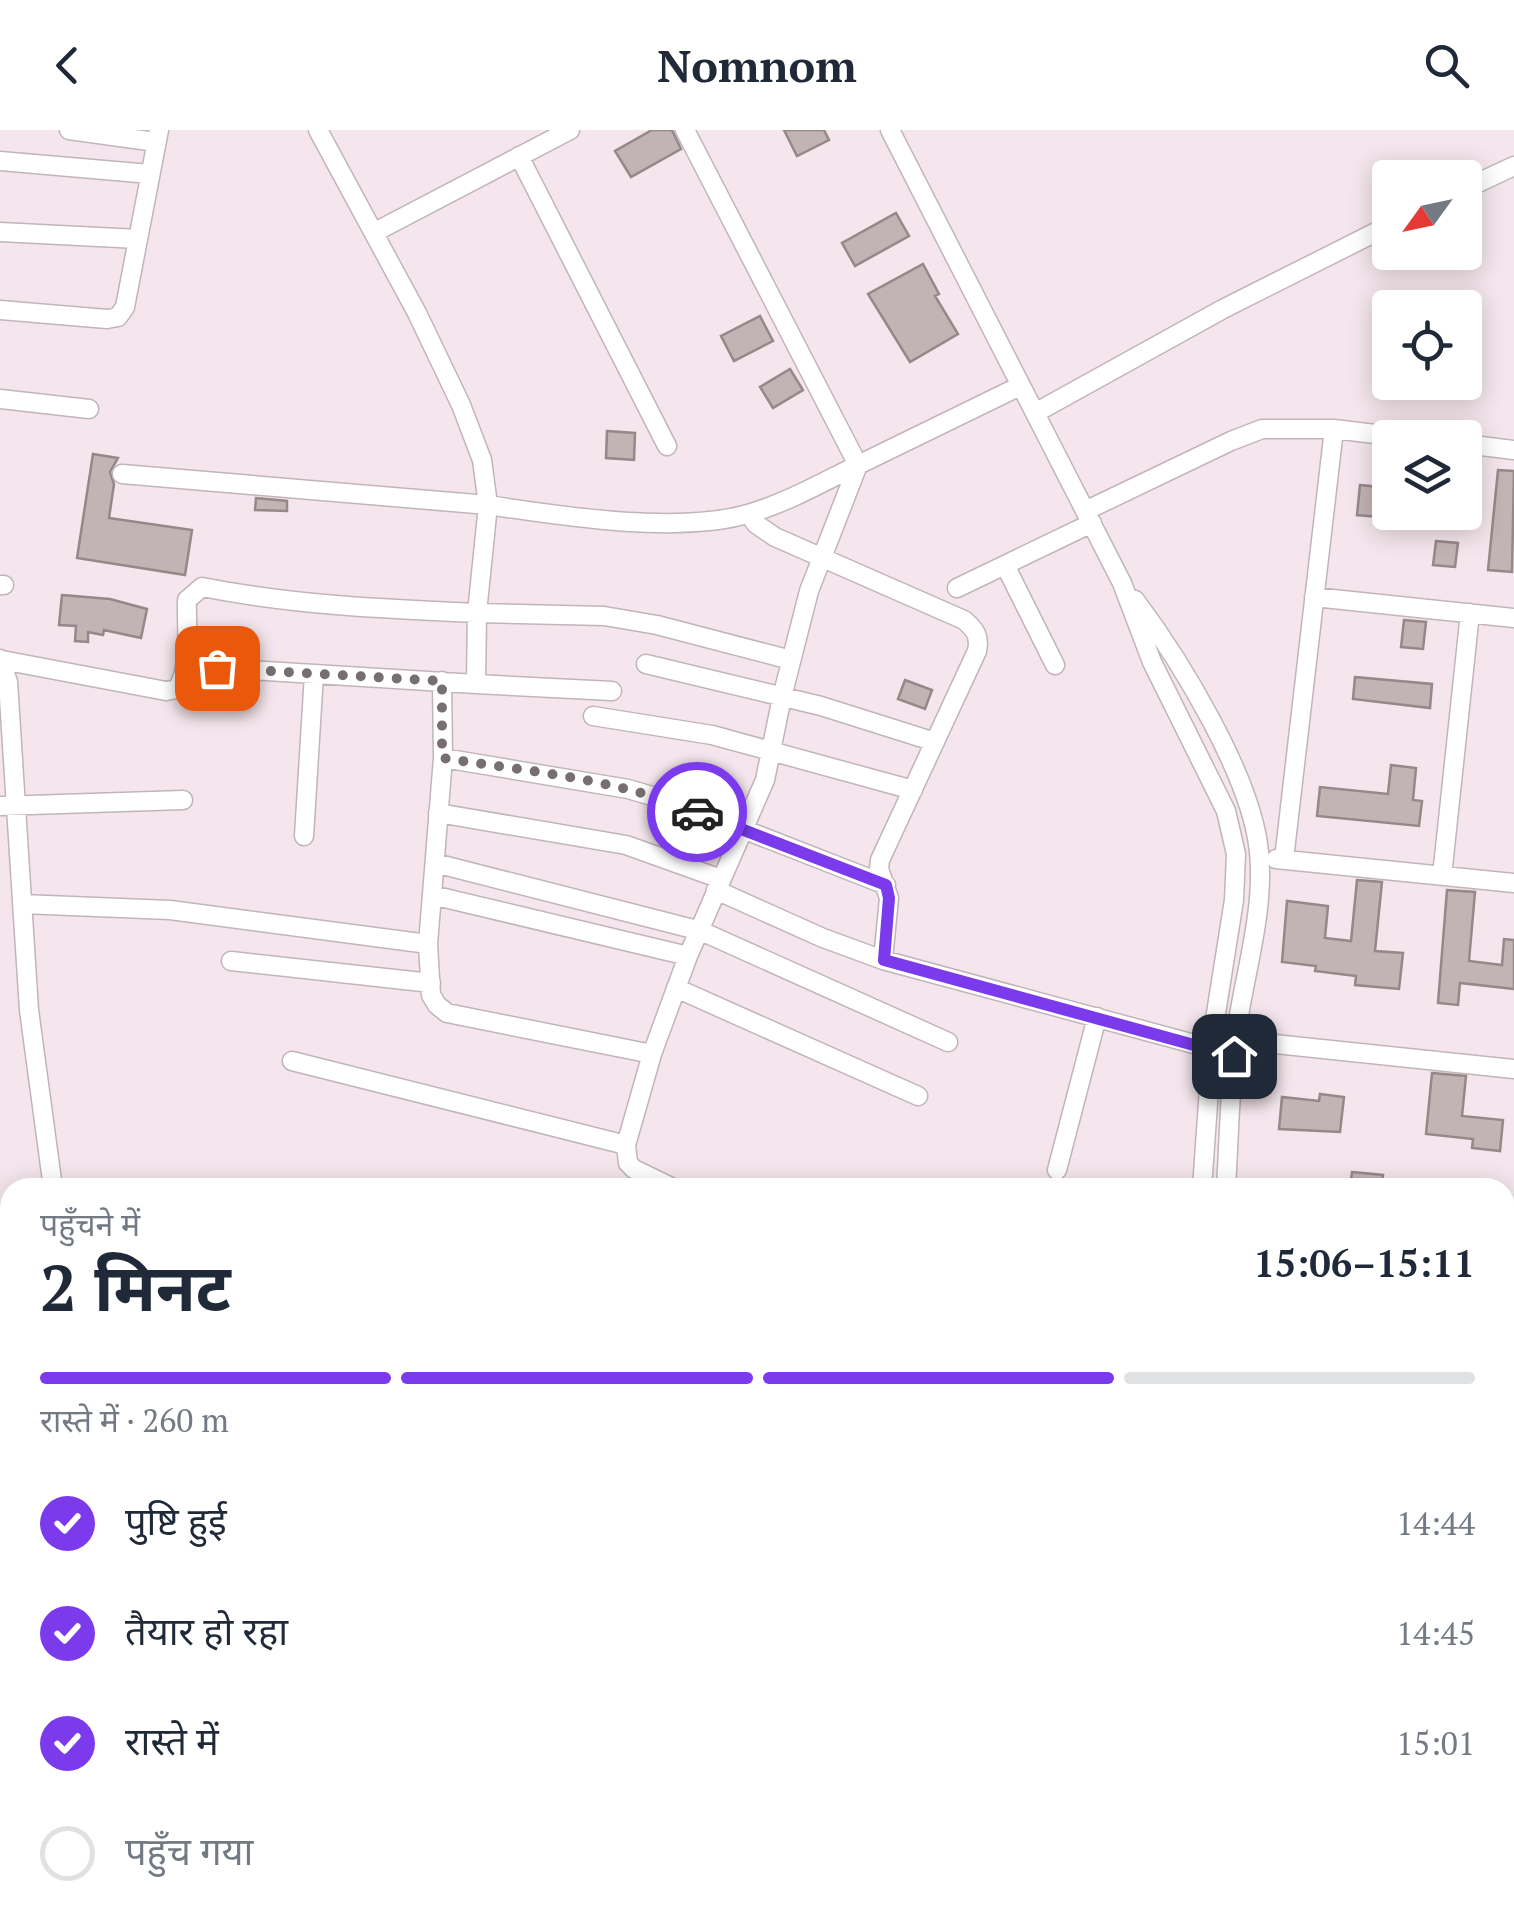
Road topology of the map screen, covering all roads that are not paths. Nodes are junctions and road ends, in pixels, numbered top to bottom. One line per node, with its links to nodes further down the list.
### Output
1 (69, 130): 6 (street)
2 (318, 130): 13 (street)
3 (570, 130): 7 (street)
4 (685, 130): 26 (street)
5 (890, 130): 17 (street)
6 (158, 136): 10 (street)
7 (519, 156): 13 (street); 23 (street)
8 (0, 162): 10 (street)
9 (1514, 166): 11 (street)
10 (150, 174): 15 (street)
11 (1482, 182)
12 (0, 232): 15 (street)
13 (375, 232): 28 (street)
14 (1372, 235): 20 (street)
15 (138, 239): 16 (street)
16 (0, 310)
17 (1020, 386): 20 (street); 26 (street)
18 (0, 399): 19 (street)
19 (89, 409)
20 (1034, 413): 30 (street)
21 (1334, 429): 22 (street); 30 (street); 35 (street)
22 (1372, 434)
23 (667, 446)
24 (1482, 446): 25 (street)
25 (1514, 450)
26 (858, 465): 29 (street); 31 (street)
27 (122, 474): 28 (street)
28 (488, 505): 29 (street); 36 (street)
29 (750, 514): 31 (street)
30 (1088, 517): 32 (street); 33 (street)
31 (823, 556): 40 (street); 50 (street)
32 (1004, 564): 34 (street); 42 (street)
33 (1122, 584): 59 (street); 78 (street)
34 (958, 588)
35 (1314, 597): 37 (street); 60 (street)
36 (477, 613): 40 (street); 43 (street); 46 (street)
37 (1470, 613): 38 (street); 62 (street)
38 (1514, 618)
39 (1, 660): 43 (street); 55 (street)
40 (791, 660): 48 (street)
41 (646, 664): 48 (street)
42 (1055, 665)
43 (185, 666): 44 (street)
44 (314, 674): 45 (street); 58 (street)
45 (442, 681): 46 (street); 52 (street)
46 (476, 684): 47 (street)
47 (612, 691)
48 (782, 697): 50 (street); 51 (street)
49 (594, 716): 51 (street)
50 (935, 742): 53 (street)
51 (772, 749): 53 (street); 57 (street)
52 (442, 758): 56 (street); 57 (street)
53 (912, 790): 65 (street)
54 (183, 800): 55 (street)
55 (8, 806): 67 (street)
56 (438, 813): 61 (street); 64 (street)
57 (743, 830): 64 (street); 65 (street)
58 (304, 836)
59 (1259, 857): 60 (street); 77 (street)
60 (1284, 859): 62 (street)
61 (434, 862): 66 (street); 68 (street)
62 (1442, 876): 63 (street)
63 (1514, 883)
64 (719, 884): 68 (street); 71 (street)
65 (886, 885): 71 (street)
66 (432, 895): 69 (street); 70 (street)
67 (22, 904): 69 (street); 85 (street)
68 (701, 931): 70 (street); 76 (street)
69 (428, 944): 73 (street)
70 (688, 956): 74 (street)
71 (884, 960): 75 (street)
72 (230, 961): 73 (street)
73 (431, 983): 79 (street)
74 (676, 988): 79 (street); 82 (street)
75 (1097, 1017): 78 (street); 84 (street)
76 (948, 1042)
77 (1235, 1048): 78 (street); 81 (street); 88 (street)
78 (1211, 1049): 87 (street)
79 (652, 1054): 83 (street)
80 (292, 1061): 83 (street)
81 (1514, 1069)
82 (918, 1096)
83 (626, 1146): 86 (street)
84 (1058, 1170)
85 (52, 1178)
86 (653, 1178)
87 (1203, 1178)
88 (1227, 1178)

